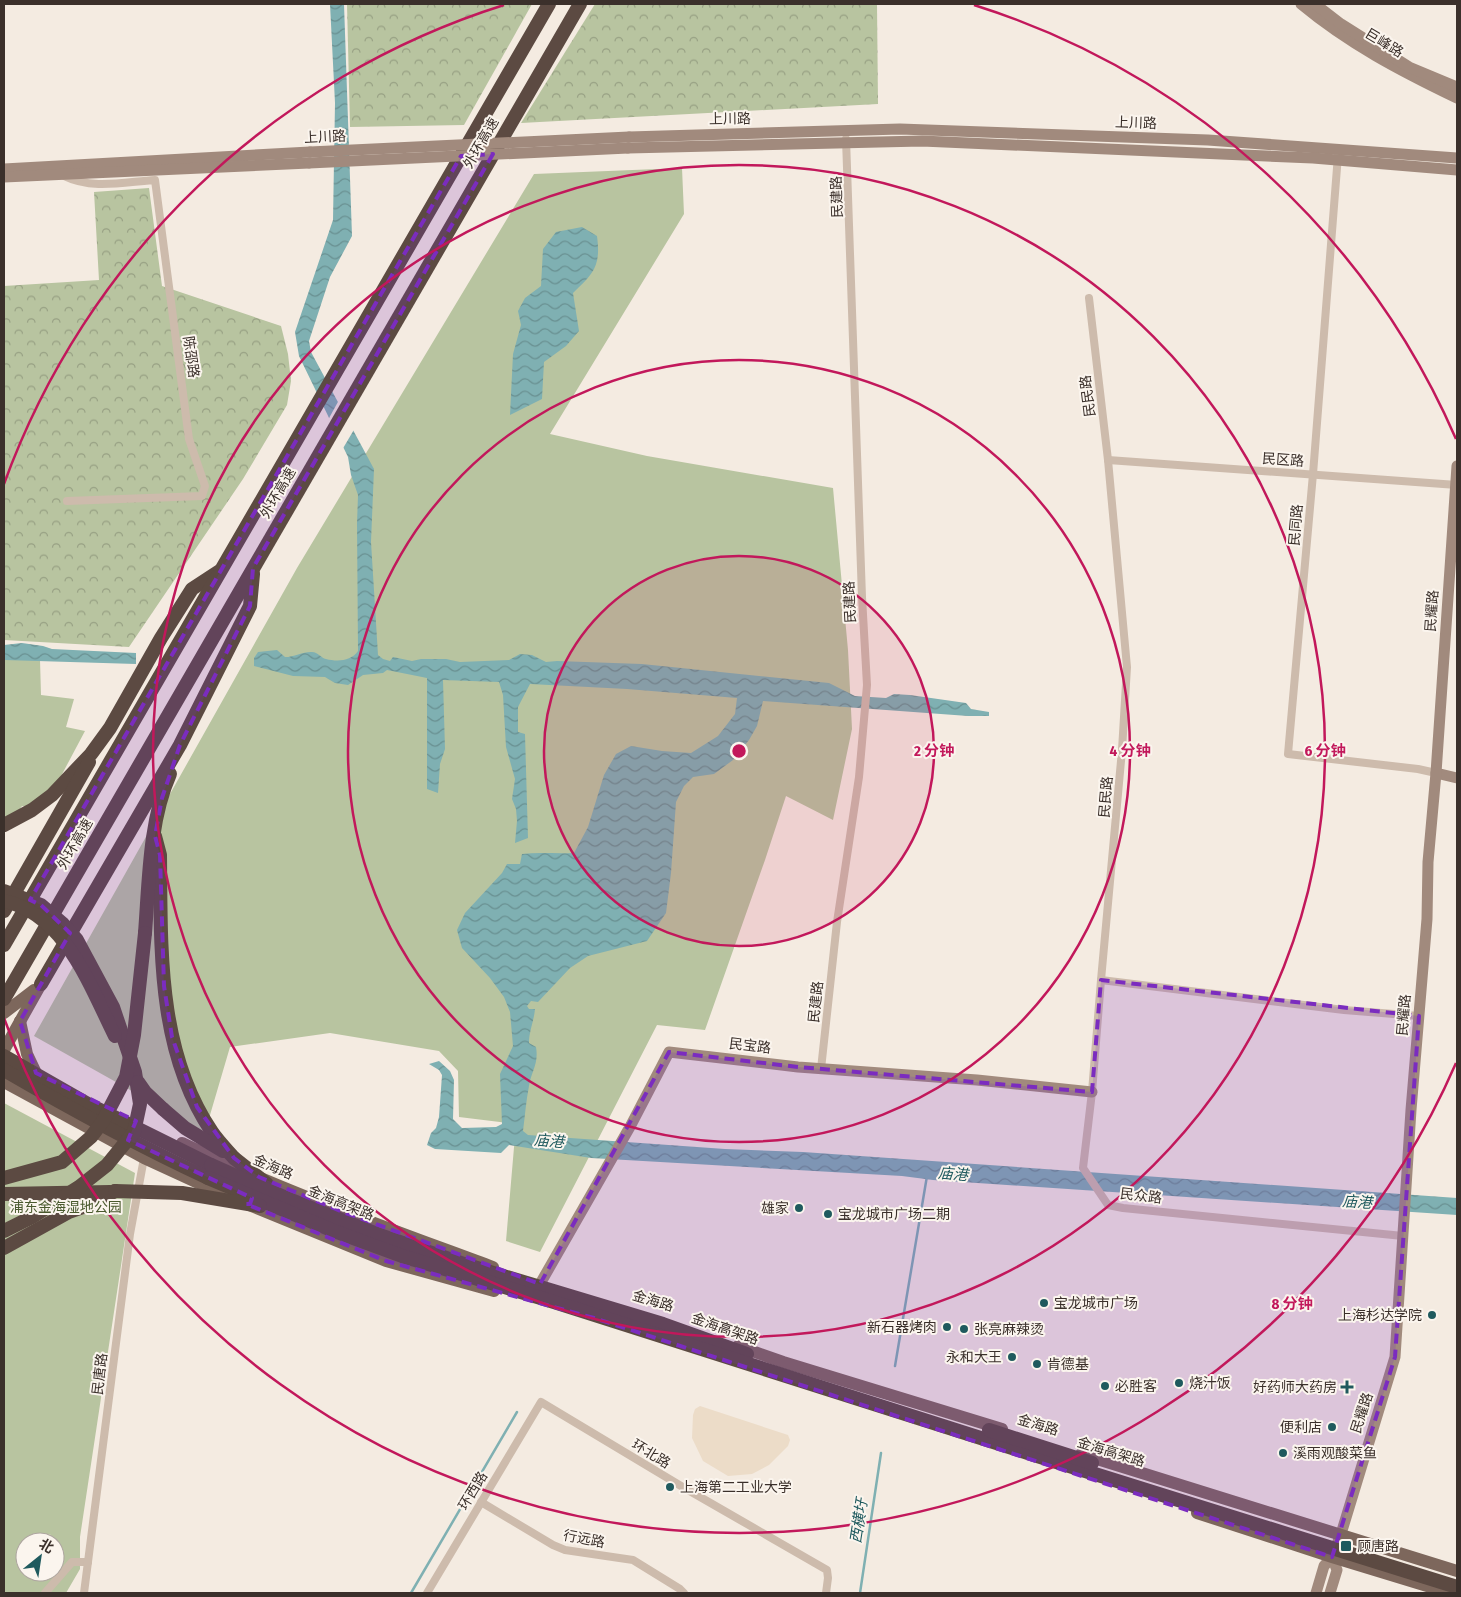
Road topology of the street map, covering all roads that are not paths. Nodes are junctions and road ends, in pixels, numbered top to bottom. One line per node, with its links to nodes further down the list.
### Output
1 (549, 4): 24 (highway, 外环高速)
2 (580, 4): 23 (highway, 外环高速)
3 (1301, 4): 6 (street, 巨峰路)
4 (1315, 4): 5 (street, 巨峰路)
5 (1457, 87)
6 (1457, 98)
7 (844, 132): 8 (street, 上川路); 9 (street, 民建路); 10 (street, 上川路)
8 (629, 142): 9 (street, 上川路); 11 (street, 上川路, bridge)
9 (847, 143): 10 (street, 上川路); 43 (street, 民建路)
10 (1338, 155): 12 (street, 上川路); 14 (street, 上川路); 20 (street, 民同路)
11 (309, 158): 13 (street, 上川路); 15 (street, 上川路)
12 (1457, 158)
13 (4, 169)
14 (1457, 170)
15 (62, 175): 16 (street, 上川路); 22 (street, 陈邵路)
16 (4, 177)
17 (1089, 298): 18 (street, 民民路)
18 (1108, 460): 20 (street, 民区路); 35 (street, 民民路)
19 (1457, 466): 21 (street, 民耀路)
20 (1313, 474): 21 (street, 民区路); 27 (street, 民同路)
21 (1457, 485): 27 (street, 民耀路)
22 (67, 501)
23 (253, 568): 25 (highway); 37 (highway, 外环高速, bridge)
24 (221, 570): 26 (highway); 34 (highway, 外环高速, bridge)
25 (180, 745): 30 (highway); 36 (highway)
26 (91, 754): 29 (highway); 33 (highway)
27 (1436, 773): 28 (street); 39 (street, 民耀路)
28 (1457, 778)
29 (4, 825)
30 (155, 836): 49 (highway); 50 (highway, bridge)
31 (4, 891): 55 (highway, bridge)
32 (4, 900): 49 (highway, bridge)
33 (4, 911)
34 (4, 945)
35 (1101, 980): 39 (street); 47 (street, 民众路)
36 (41, 984): 38 (main road); 40 (main road)
37 (4, 999)
38 (4, 1013)
39 (1419, 1016): 56 (street, 民耀路)
40 (20, 1021): 41 (main road); 45 (main road)
41 (4, 1051): 45 (main road, 金海路)
42 (4, 1056): 53 (highway, 金海高架路, bridge)
43 (821, 1069): 47 (street, 民宝路); 58 (street, 民宝路)
44 (4, 1070): 54 (highway, 金海高架路, bridge)
45 (36, 1073): 58 (main road, 金海路)
46 (7, 1087): 48 (main road)
47 (1092, 1092): 56 (street, 民众路)
48 (144, 1158): 62 (main road); 63 (street, 民唐路)
49 (234, 1158): 53 (highway, bridge)
50 (4, 1178)
51 (115, 1191): 52 (highway, bridge); 54 (highway, bridge); 57 (highway)
52 (4, 1194)
53 (286, 1198): 65 (highway, 金海高架路, bridge)
54 (334, 1231): 65 (highway, 金海高架路, bridge)
55 (4, 1232)
56 (1403, 1236): 61 (street, 民耀路)
57 (4, 1248)
58 (540, 1284): 61 (main road, 金海路)
59 (541, 1402): 60 (street, 环西路); 70 (street, 环北路)
60 (481, 1502): 68 (street, 环西路); 69 (street, 行远路)
61 (1341, 1534): 62 (street, 民耀路); 64 (main road, 金海路)
62 (1332, 1557): 65 (main road); 71 (street); 72 (street)
63 (88, 1562): 66 (street); 67 (street, 民唐路)
64 (1457, 1571)
65 (1455, 1587)
66 (45, 1593)
67 (84, 1593)
68 (427, 1593)
69 (684, 1593)
70 (826, 1593)
71 (1316, 1593)
72 (1330, 1593)

